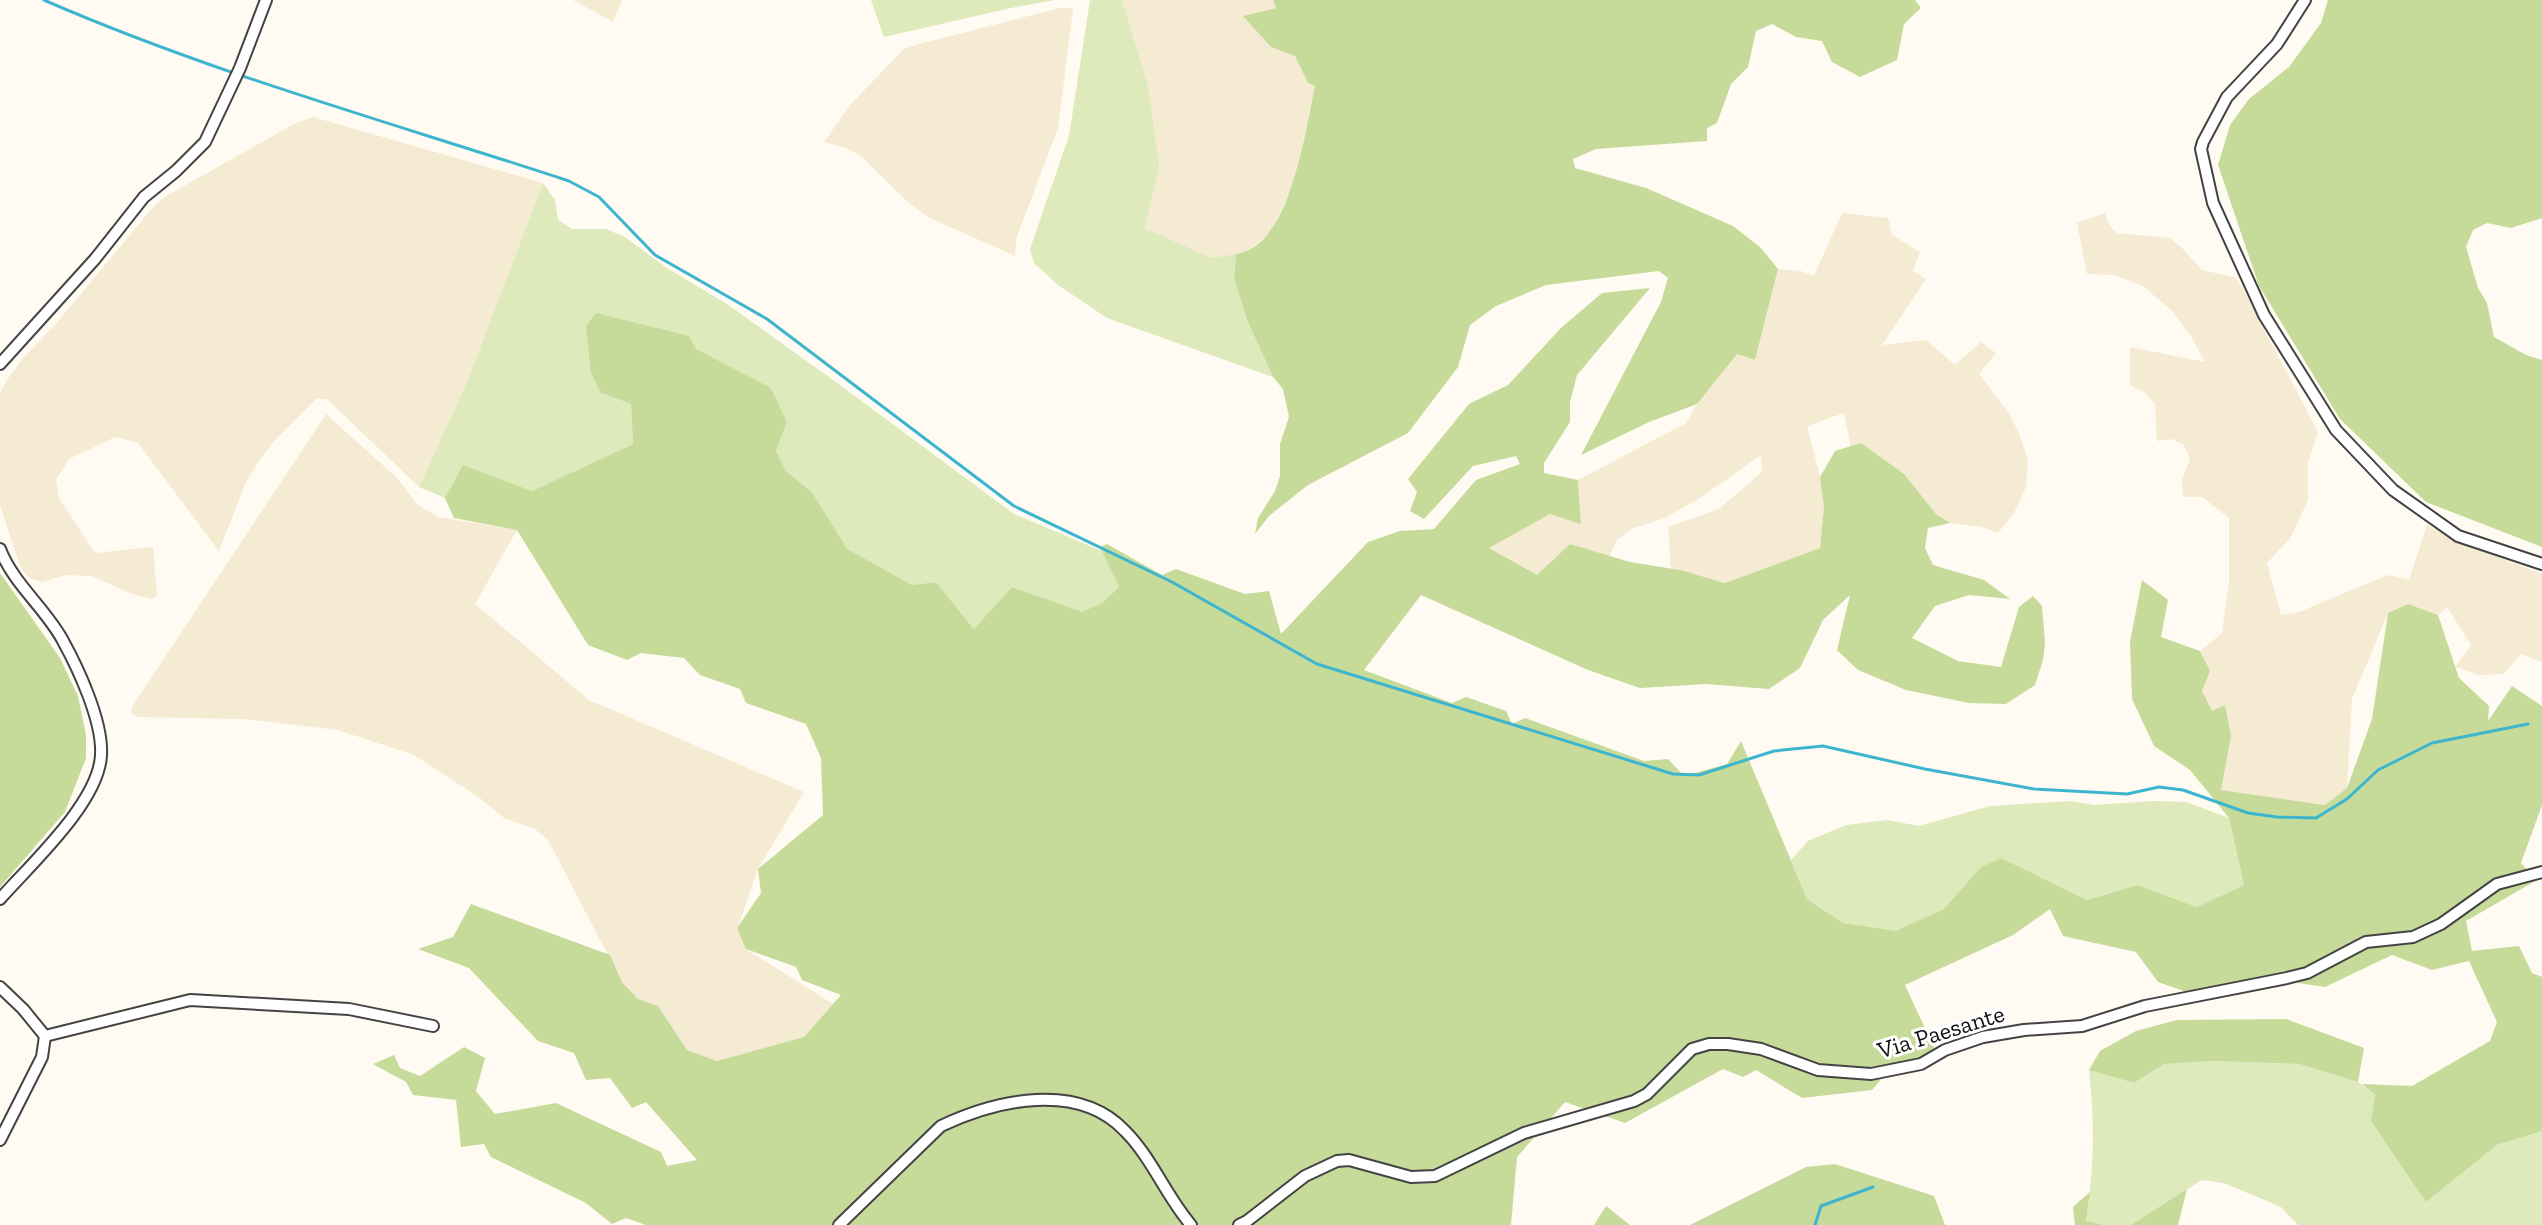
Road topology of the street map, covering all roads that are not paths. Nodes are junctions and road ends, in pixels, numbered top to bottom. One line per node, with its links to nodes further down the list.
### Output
1 (266, 0): 3 (street)
2 (2305, 0): 5 (street)
3 (0, 364)
4 (0, 549): 7 (street)
5 (2542, 564)
6 (2542, 872): 14 (street, Via Paesante)
7 (0, 899)
8 (0, 987): 10 (street)
9 (433, 1026): 10 (street)
10 (45, 1036): 11 (street)
11 (0, 1140)
12 (839, 1225): 13 (street)
13 (1191, 1225)
14 (1239, 1225)

